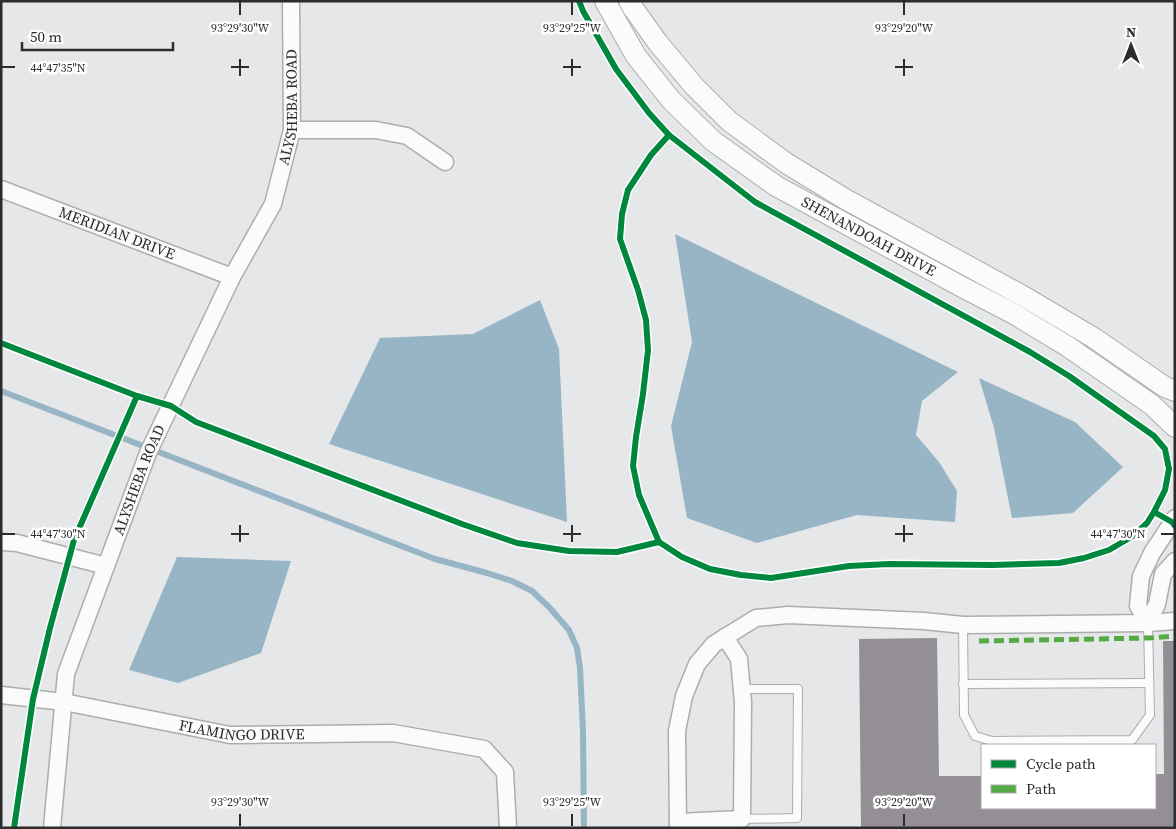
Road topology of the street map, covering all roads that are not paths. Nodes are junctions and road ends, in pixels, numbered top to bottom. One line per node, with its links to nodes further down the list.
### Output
1 (291, 1): 4 (street, ALYSHEBA ROAD)
2 (605, 1): 9 (street, SHENANDOAH DRIVE)
3 (629, 1): 8 (street, SHENANDOAH DRIVE)
4 (292, 130): 5 (street); 7 (street, ALYSHEBA ROAD)
5 (445, 162)
6 (1, 189): 7 (street, MERIDIAN DRIVE)
7 (232, 277): 13 (street, ALYSHEBA ROAD)
8 (1175, 391)
9 (1175, 427)
10 (1175, 518): 14 (street)
11 (1, 542): 13 (street)
12 (1175, 561): 15 (street)
13 (106, 566): 24 (street, ALYSHEBA ROAD)
14 (1146, 567): 15 (lane); 17 (street)
15 (1163, 574): 17 (street)
16 (1175, 621): 17 (street)
17 (1148, 624): 18 (street); 20 (lane)
18 (963, 625): 19 (street); 21 (lane)
19 (725, 637): 22 (street); 26 (street)
20 (1149, 682): 21 (lane); 21 (lane)
21 (964, 684)
22 (741, 689): 25 (street); 25 (lane)
23 (1, 695): 24 (street, FLAMINGO DRIVE)
24 (64, 702): 27 (street, ALYSHEBA ROAD); 28 (street, FLAMINGO DRIVE)
25 (742, 819): 26 (street)
26 (678, 825)
27 (52, 828)
28 (508, 828)

